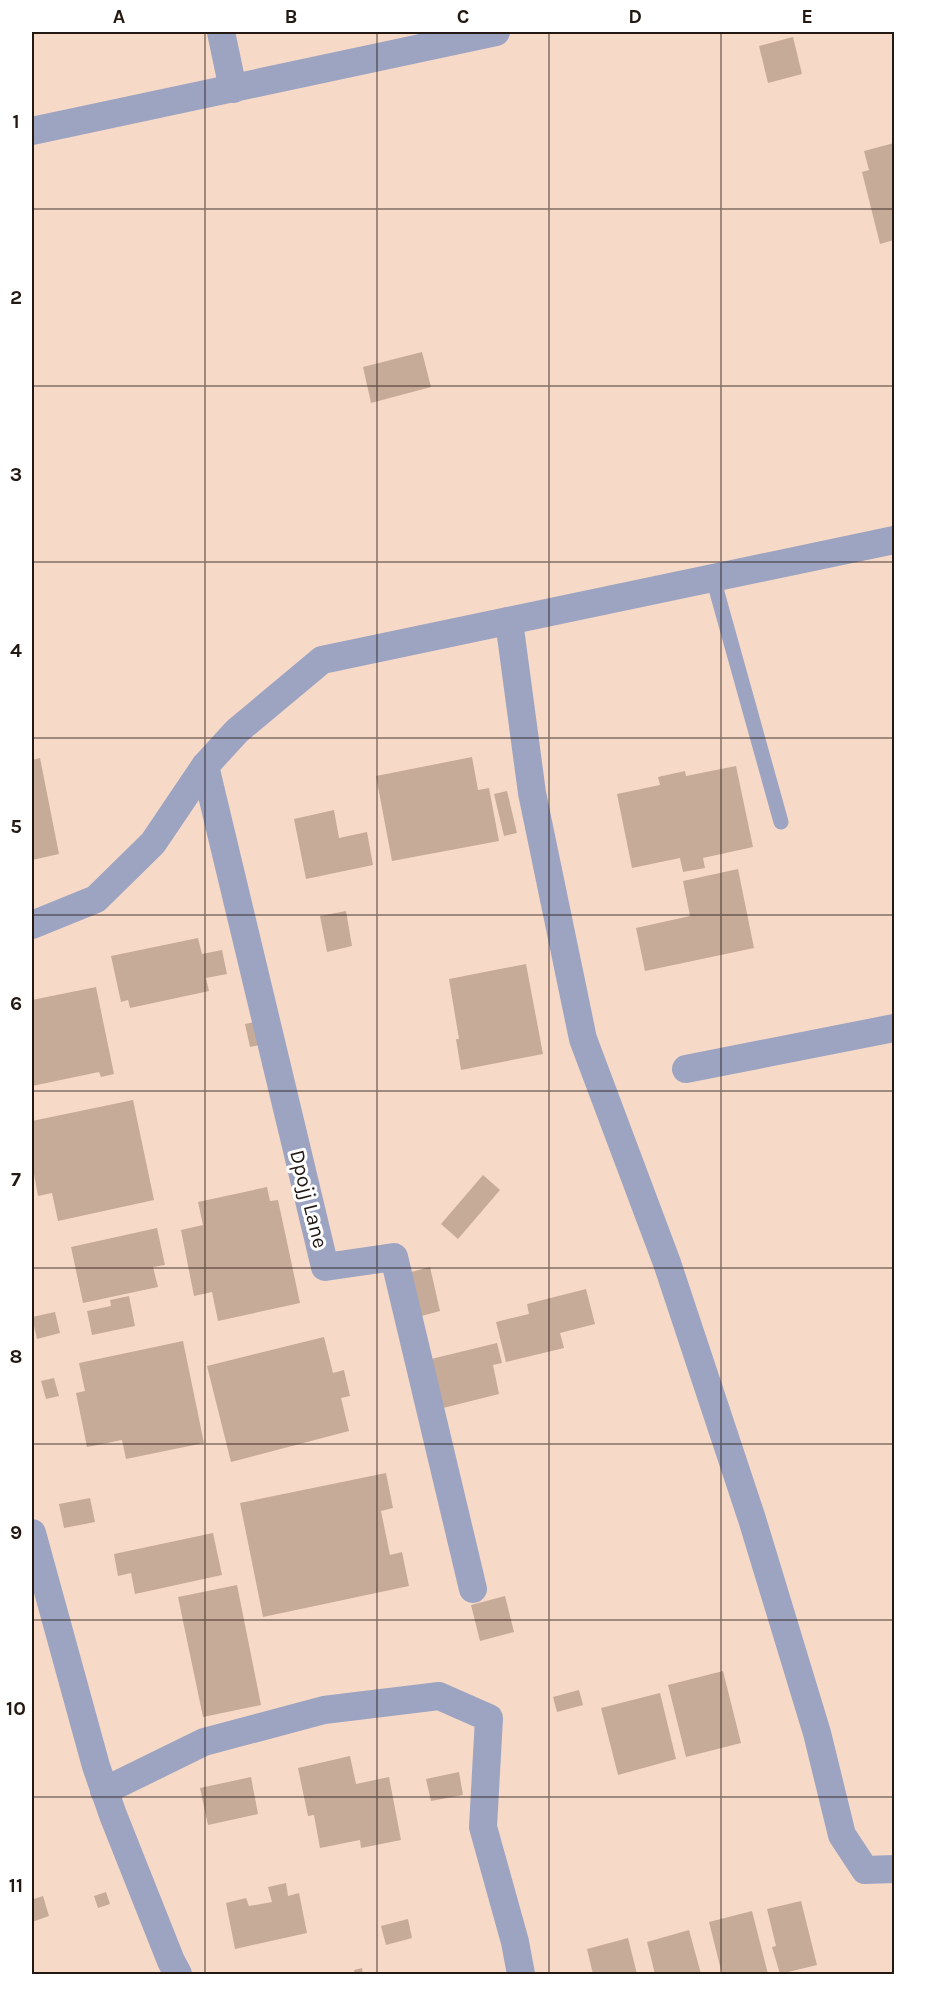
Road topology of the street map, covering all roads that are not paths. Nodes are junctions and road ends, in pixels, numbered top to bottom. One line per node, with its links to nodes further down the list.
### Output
1 (221, 32): 3 (street)
2 (496, 32): 3 (street)
3 (232, 89): 4 (street)
4 (32, 131)
5 (894, 540): 6 (street)
6 (713, 578): 7 (street); 9 (lane)
7 (509, 621): 8 (street); 16 (street)
8 (205, 766): 10 (street); 14 (street, Dpojj Lane)
9 (781, 822)
10 (32, 925)
11 (894, 1029): 12 (street)
12 (686, 1069)
13 (32, 1533): 15 (street)
14 (473, 1589)
15 (104, 1791): 17 (street); 18 (street)
16 (894, 1869)
17 (178, 1974)
18 (521, 1974)

